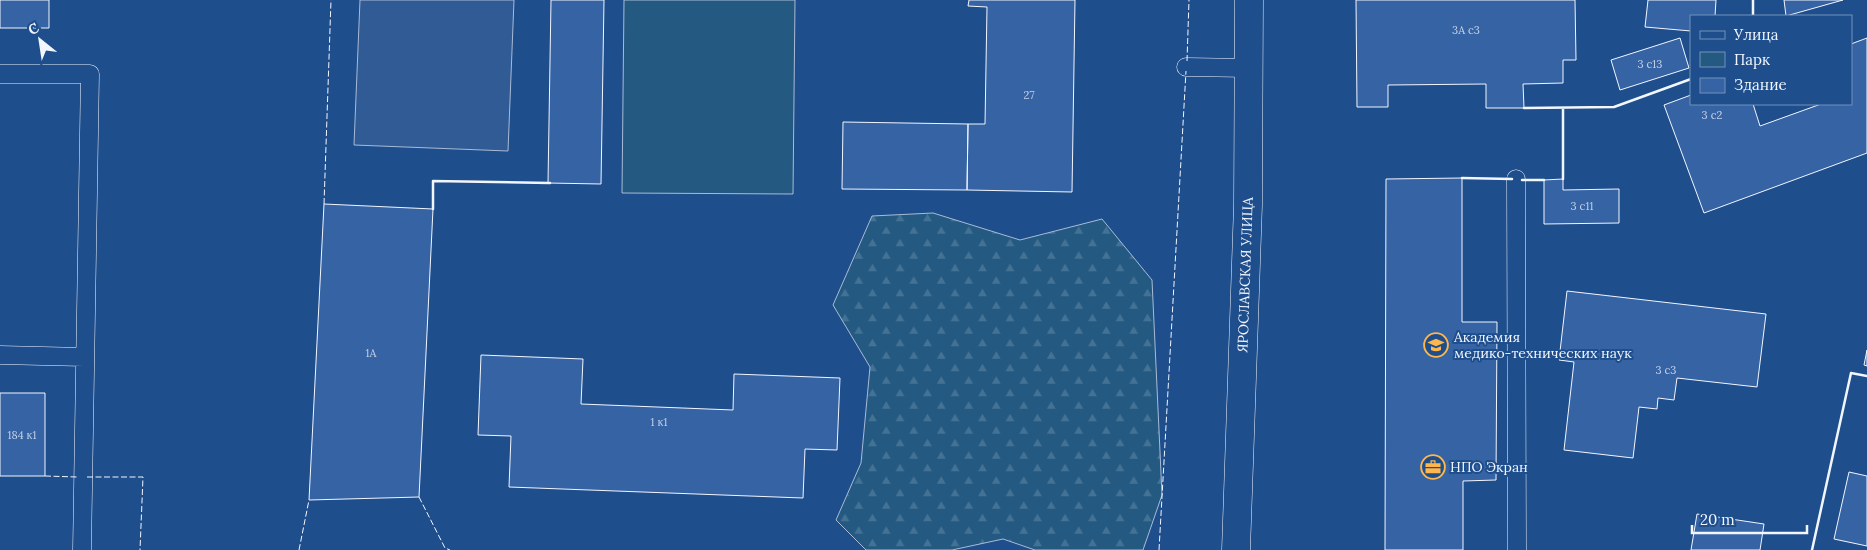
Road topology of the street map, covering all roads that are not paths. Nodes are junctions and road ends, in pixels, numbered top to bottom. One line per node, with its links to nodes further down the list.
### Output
1 (1249, 0): 3 (street, ЯРОСЛАВСКАЯ УЛИЦА)
2 (1186, 67): 3 (lane)
3 (1248, 68): 9 (street, ЯРОСЛАВСКАЯ УЛИЦА)
4 (0, 74): 7 (lane)
5 (1516, 180): 10 (lane)
6 (0, 355): 7 (lane)
7 (84, 357): 8 (lane)
8 (82, 550)
9 (1236, 550)
10 (1517, 550)

